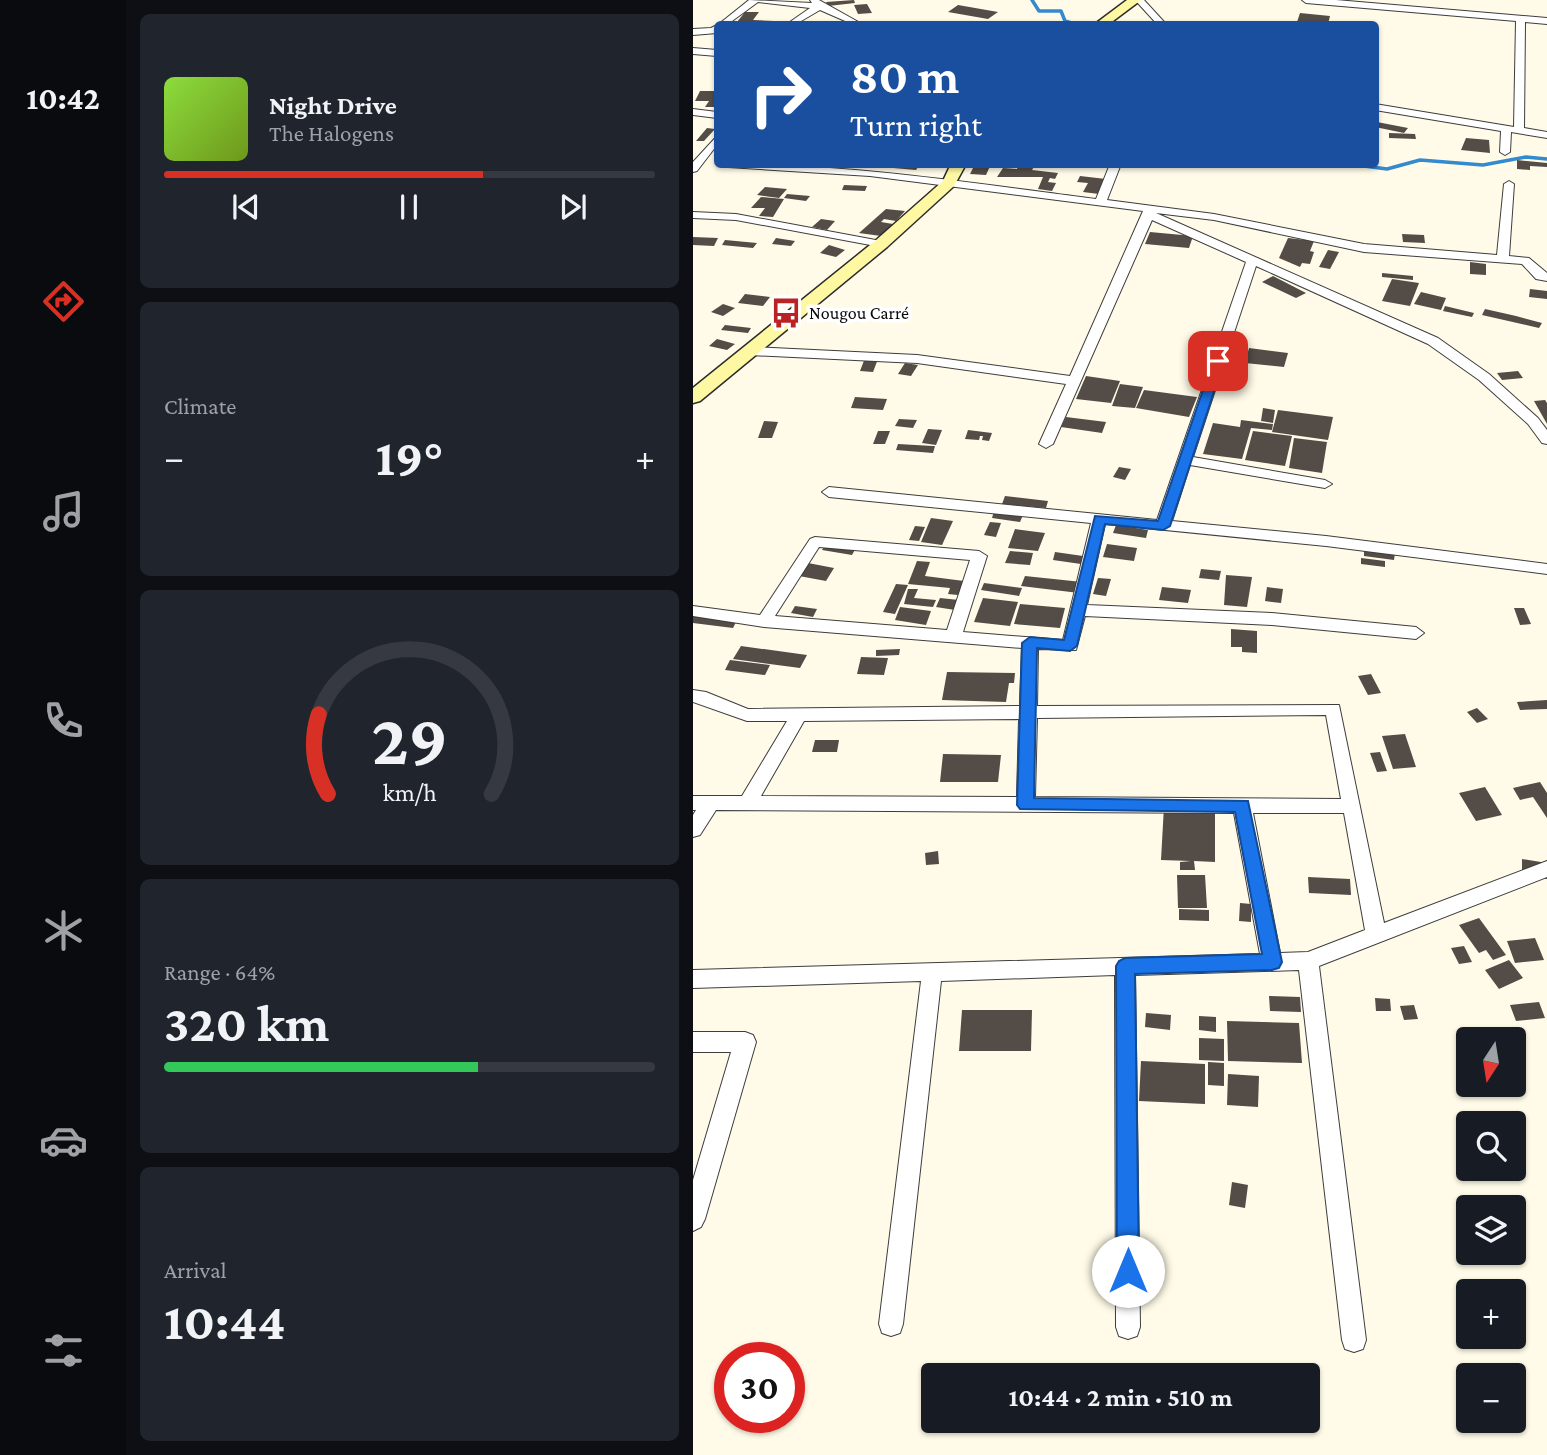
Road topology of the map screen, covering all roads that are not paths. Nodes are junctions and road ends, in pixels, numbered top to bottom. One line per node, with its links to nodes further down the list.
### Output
1 (757, 0): 4 (street); 6 (street)
2 (1137, 0): 9 (street); 10 (street)
3 (1306, 0): 5 (street)
4 (817, 3): 7 (street); 8 (street)
5 (1521, 19): 11 (street); 20 (street)
6 (727, 21)
7 (795, 21)
8 (852, 21)
9 (1106, 21)
10 (1159, 21)
11 (1547, 21)
12 (693, 32): 13 (street)
13 (714, 32)
14 (693, 51): 15 (street)
15 (714, 53)
16 (1379, 108): 19 (street)
17 (693, 111): 18 (street)
18 (714, 114)
19 (1506, 129): 20 (street); 23 (street)
20 (1519, 131): 21 (street)
21 (1547, 135)
22 (714, 142): 24 (street)
23 (1505, 152)
24 (697, 161)
25 (823, 168): 28 (street)
26 (957, 168): 28 (street)
27 (1114, 168): 30 (street)
28 (949, 183): 30 (street); 33 (street)
29 (1509, 184): 34 (street)
30 (1100, 203): 31 (street)
31 (1144, 211): 34 (street); 35 (street); 38 (street)
32 (693, 215): 33 (street)
33 (881, 244): 37 (street)
34 (1503, 259): 36 (street)
35 (1252, 262): 40 (street); 42 (street)
36 (1547, 277)
37 (750, 351): 38 (street); 39 (street)
38 (1074, 381): 41 (street)
39 (693, 396)
40 (1547, 440)
41 (1046, 444)
42 (1185, 460): 43 (street); 46 (street)
43 (1325, 484)
44 (829, 492): 45 (street)
45 (1099, 519): 46 (street); 48 (street)
46 (1163, 526): 47 (street)
47 (1547, 569)
48 (1078, 610): 51 (street); 53 (street)
49 (693, 611): 50 (street)
50 (764, 621): 52 (street); 52 (street)
51 (1416, 633)
52 (953, 636): 53 (street)
53 (1030, 643): 55 (street)
54 (693, 696): 56 (street)
55 (1028, 712): 56 (street); 59 (street); 61 (street)
56 (799, 715): 58 (street)
57 (702, 803): 58 (street); 62 (street)
58 (747, 804): 59 (street)
59 (1026, 805): 60 (street)
60 (1242, 805): 61 (street); 66 (street)
61 (1352, 806): 64 (street)
62 (693, 830)
63 (1547, 869): 64 (street)
64 (1376, 935): 65 (street)
65 (1308, 961): 66 (street); 74 (street)
66 (1272, 962): 67 (street)
67 (1125, 966): 68 (street); 73 (street)
68 (932, 972): 69 (street); 72 (street)
69 (693, 979)
70 (693, 1042): 71 (street)
71 (693, 1219)
72 (891, 1324)
73 (1128, 1327)
74 (1354, 1340)

